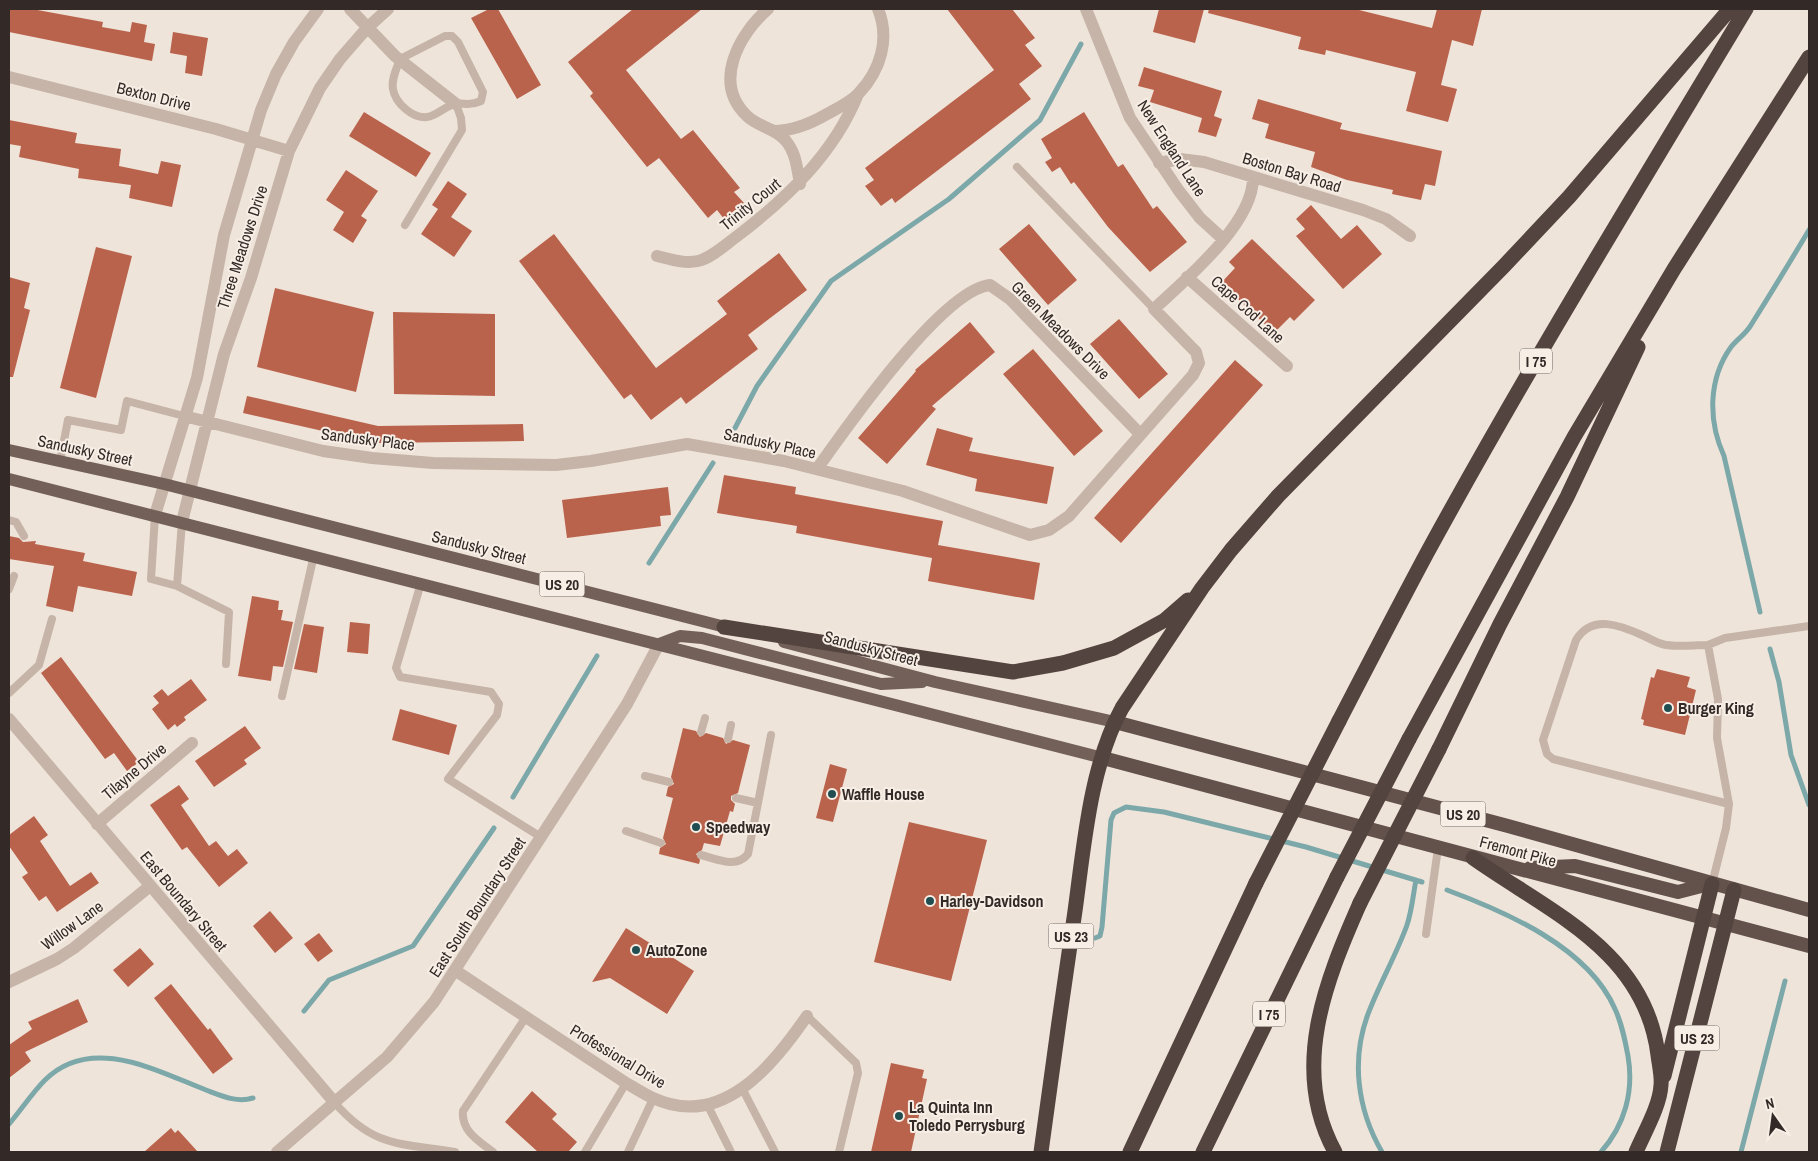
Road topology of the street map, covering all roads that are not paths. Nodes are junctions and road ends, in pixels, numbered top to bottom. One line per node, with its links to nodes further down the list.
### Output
1 (318, 9): 16 (street, Three Meadows Drive)
2 (350, 9): 9 (street)
3 (388, 9): 9 (street, Three Meadows Drive)
4 (768, 9): 15 (street, Trinity Court)
5 (878, 9): 13 (street)
6 (1086, 9): 18 (street, New England Lane)
7 (1730, 9): 47 (highway)
8 (1746, 9): 107 (highway, I 75, bridge)
9 (367, 28): 11 (street); 17 (street, Three Meadows Drive)
10 (1809, 57): 26 (highway, I 75)
11 (400, 59): 14 (street); 14 (lane); 14 (lane)
12 (9, 77): 16 (street, Bexton Drive)
13 (858, 94): 15 (street); 21 (street)
14 (456, 104): 22 (lane)
15 (773, 130): 21 (street, Trinity Court)
16 (252, 140): 17 (street, Bexton Drive); 30 (street, Three Meadows Drive)
17 (289, 151): 31 (street, Three Meadows Drive)
18 (1159, 163): 20 (street, Boston Bay Road); 24 (street, New England Lane)
19 (1017, 167): 28 (lane)
20 (1253, 177): 23 (street, Boston Bay Road); 24 (street)
21 (800, 184): 25 (street, Trinity Court)
22 (405, 225)
23 (1410, 236)
24 (1223, 239): 27 (street)
25 (657, 256)
26 (1674, 269): 108 (highway, I 75, bridge); 109 (highway, bridge)
27 (1187, 277): 28 (street); 29 (street, Cape Cod Lane)
28 (1154, 309): 32 (street, Sandusky Place)
29 (1287, 366)
30 (184, 416): 31 (street, Sandusky Place); 34 (lane); 37 (street, Three Meadows Drive)
31 (206, 422): 35 (street, Sandusky Place); 38 (street, Three Meadows Drive)
32 (1140, 434): 35 (street, Sandusky Place); 35 (street, Green Meadows Drive)
33 (9, 450): 34 (main road, Sandusky Street / US 20)
34 (60, 461): 37 (main road, Sandusky Street / US 20)
35 (817, 469)
36 (9, 478): 39 (main road, US 20)
37 (164, 484): 38 (main road, Sandusky Street / US 20); 39 (street, Three Meadows Drive)
38 (190, 490): 41 (street, Three Meadows Drive); 51 (main road, Sandusky Street / US 20)
39 (154, 515): 41 (main road, US 20); 46 (lane)
40 (9, 520): 42 (lane)
41 (182, 522): 43 (main road, US 20); 46 (lane)
42 (24, 536)
43 (314, 555): 45 (main road, US 20); 57 (lane)
44 (14, 576): 48 (lane)
45 (421, 583): 52 (main road, US 20); 74 (lane)
46 (177, 586): 54 (lane)
47 (1202, 588): 51 (highway); 60 (highway)
48 (9, 589)
49 (52, 619): 56 (lane)
50 (1809, 626): 53 (lane)
51 (724, 627): 55 (main road, Sandusky Street / US 20)
52 (659, 644): 55 (main road); 66 (main road, US 20); 74 (street, East South Boundary Street)
53 (1708, 645): 71 (lane); 71 (lane)
54 (226, 664)
55 (935, 682): 60 (main road, Sandusky Street / US 20)
56 (9, 693)
57 (282, 696)
58 (705, 718): 62 (lane)
59 (9, 719): 72 (street, East Boundary Street)
60 (1115, 722): 66 (highway, US 23); 80 (highway, Fremont Pike / US 20)
61 (731, 725): 64 (lane)
62 (701, 732)
63 (771, 735): 70 (lane)
64 (728, 739)
65 (192, 743): 72 (street, Tilayne Drive)
66 (1103, 758): 76 (highway, Fremont Pike / US 20); 106 (highway, US 23)
67 (644, 776): 68 (lane)
68 (669, 782)
69 (736, 798): 70 (lane)
70 (758, 803): 77 (lane)
71 (1729, 804): 80 (lane)
72 (97, 824): 81 (street, East Boundary Street)
73 (626, 831): 75 (lane)
74 (541, 837): 88 (street, East South Boundary Street)
75 (661, 843)
76 (1438, 848): 78 (highway, Fremont Pike / US 20); 86 (lane)
77 (701, 855)
78 (1473, 858): 79 (highway, Fremont Pike / US 20); 93 (highway)
79 (1516, 869): 80 (highway); 84 (highway, Fremont Pike / US 20)
80 (1712, 884): 82 (highway, Fremont Pike / US 20); 84 (highway)
81 (150, 886): 89 (street, Willow Lane); 96 (street, East Boundary Street)
82 (1734, 890): 83 (highway, Fremont Pike / US 20); 85 (highway)
83 (1809, 910)
84 (1703, 918): 85 (highway, Fremont Pike / US 20); 93 (highway)
85 (1726, 924): 87 (highway, Fremont Pike / US 20); 111 (highway, US 23)
86 (1426, 934)
87 (1809, 946)
88 (456, 971): 91 (street, Professional Drive); 96 (street, East South Boundary Street)
89 (9, 982)
90 (807, 1016): 94 (street, Professional Drive); 105 (lane)
91 (526, 1017): 92 (street, Professional Drive); 100 (lane)
92 (626, 1083): 95 (street, Professional Drive); 101 (lane)
93 (1661, 1085): 110 (highway)
94 (742, 1088): 97 (street, Professional Drive); 104 (lane)
95 (653, 1099): 97 (street, Professional Drive); 102 (lane)
96 (335, 1103): 98 (street, East South Boundary Street); 99 (lane)
97 (707, 1104): 103 (lane)
98 (277, 1152)
99 (455, 1152)
100 (493, 1152)
101 (584, 1152)
102 (628, 1152)
103 (731, 1152)
104 (775, 1152)
105 (838, 1152)
106 (1040, 1152)
107 (1130, 1152)
108 (1203, 1152)
109 (1335, 1152)
110 (1636, 1152)
111 (1667, 1152)

